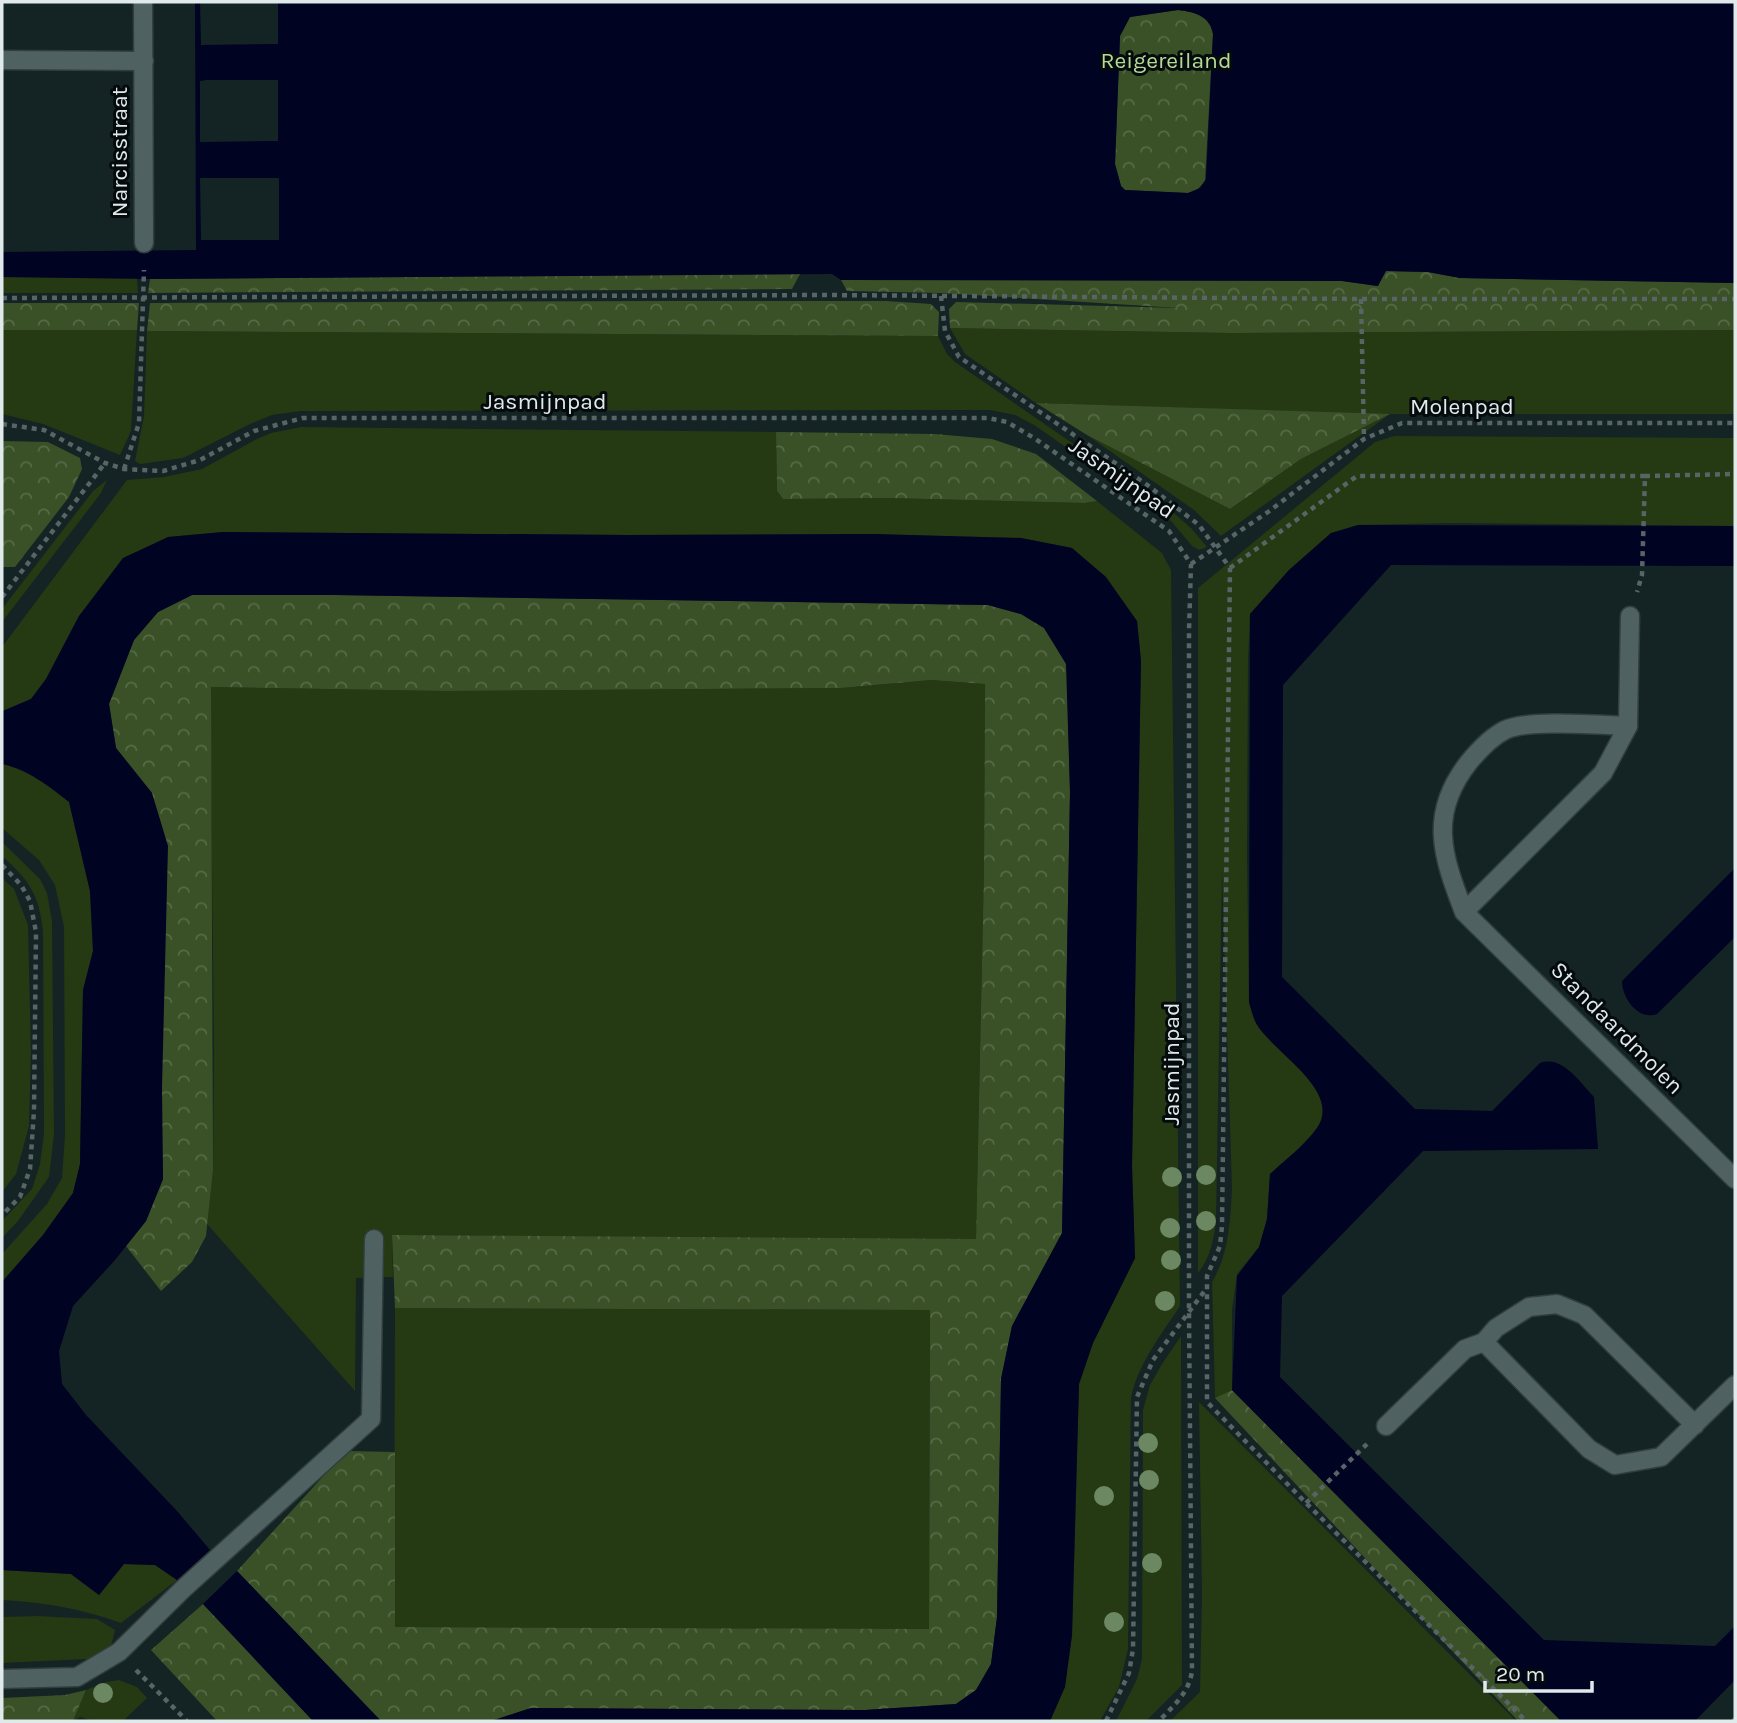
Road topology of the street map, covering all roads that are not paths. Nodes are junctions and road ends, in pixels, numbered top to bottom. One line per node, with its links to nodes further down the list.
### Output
1 (143, 2): 3 (street, Narcisstraat)
2 (2, 60): 3 (street, Narcisstraat)
3 (144, 61): 4 (street, Narcisstraat)
4 (144, 243)
5 (1630, 616): 6 (street)
6 (1628, 726): 7 (street); 7 (street, Standaardmolen)
7 (1464, 912): 8 (street, Standaardmolen)
8 (1735, 1178)
9 (374, 1240): 14 (street)
10 (1484, 1342): 12 (street); 12 (street); 13 (street)
11 (1735, 1385): 12 (street)
12 (1695, 1424)
13 (1386, 1426)
14 (2, 1679)

